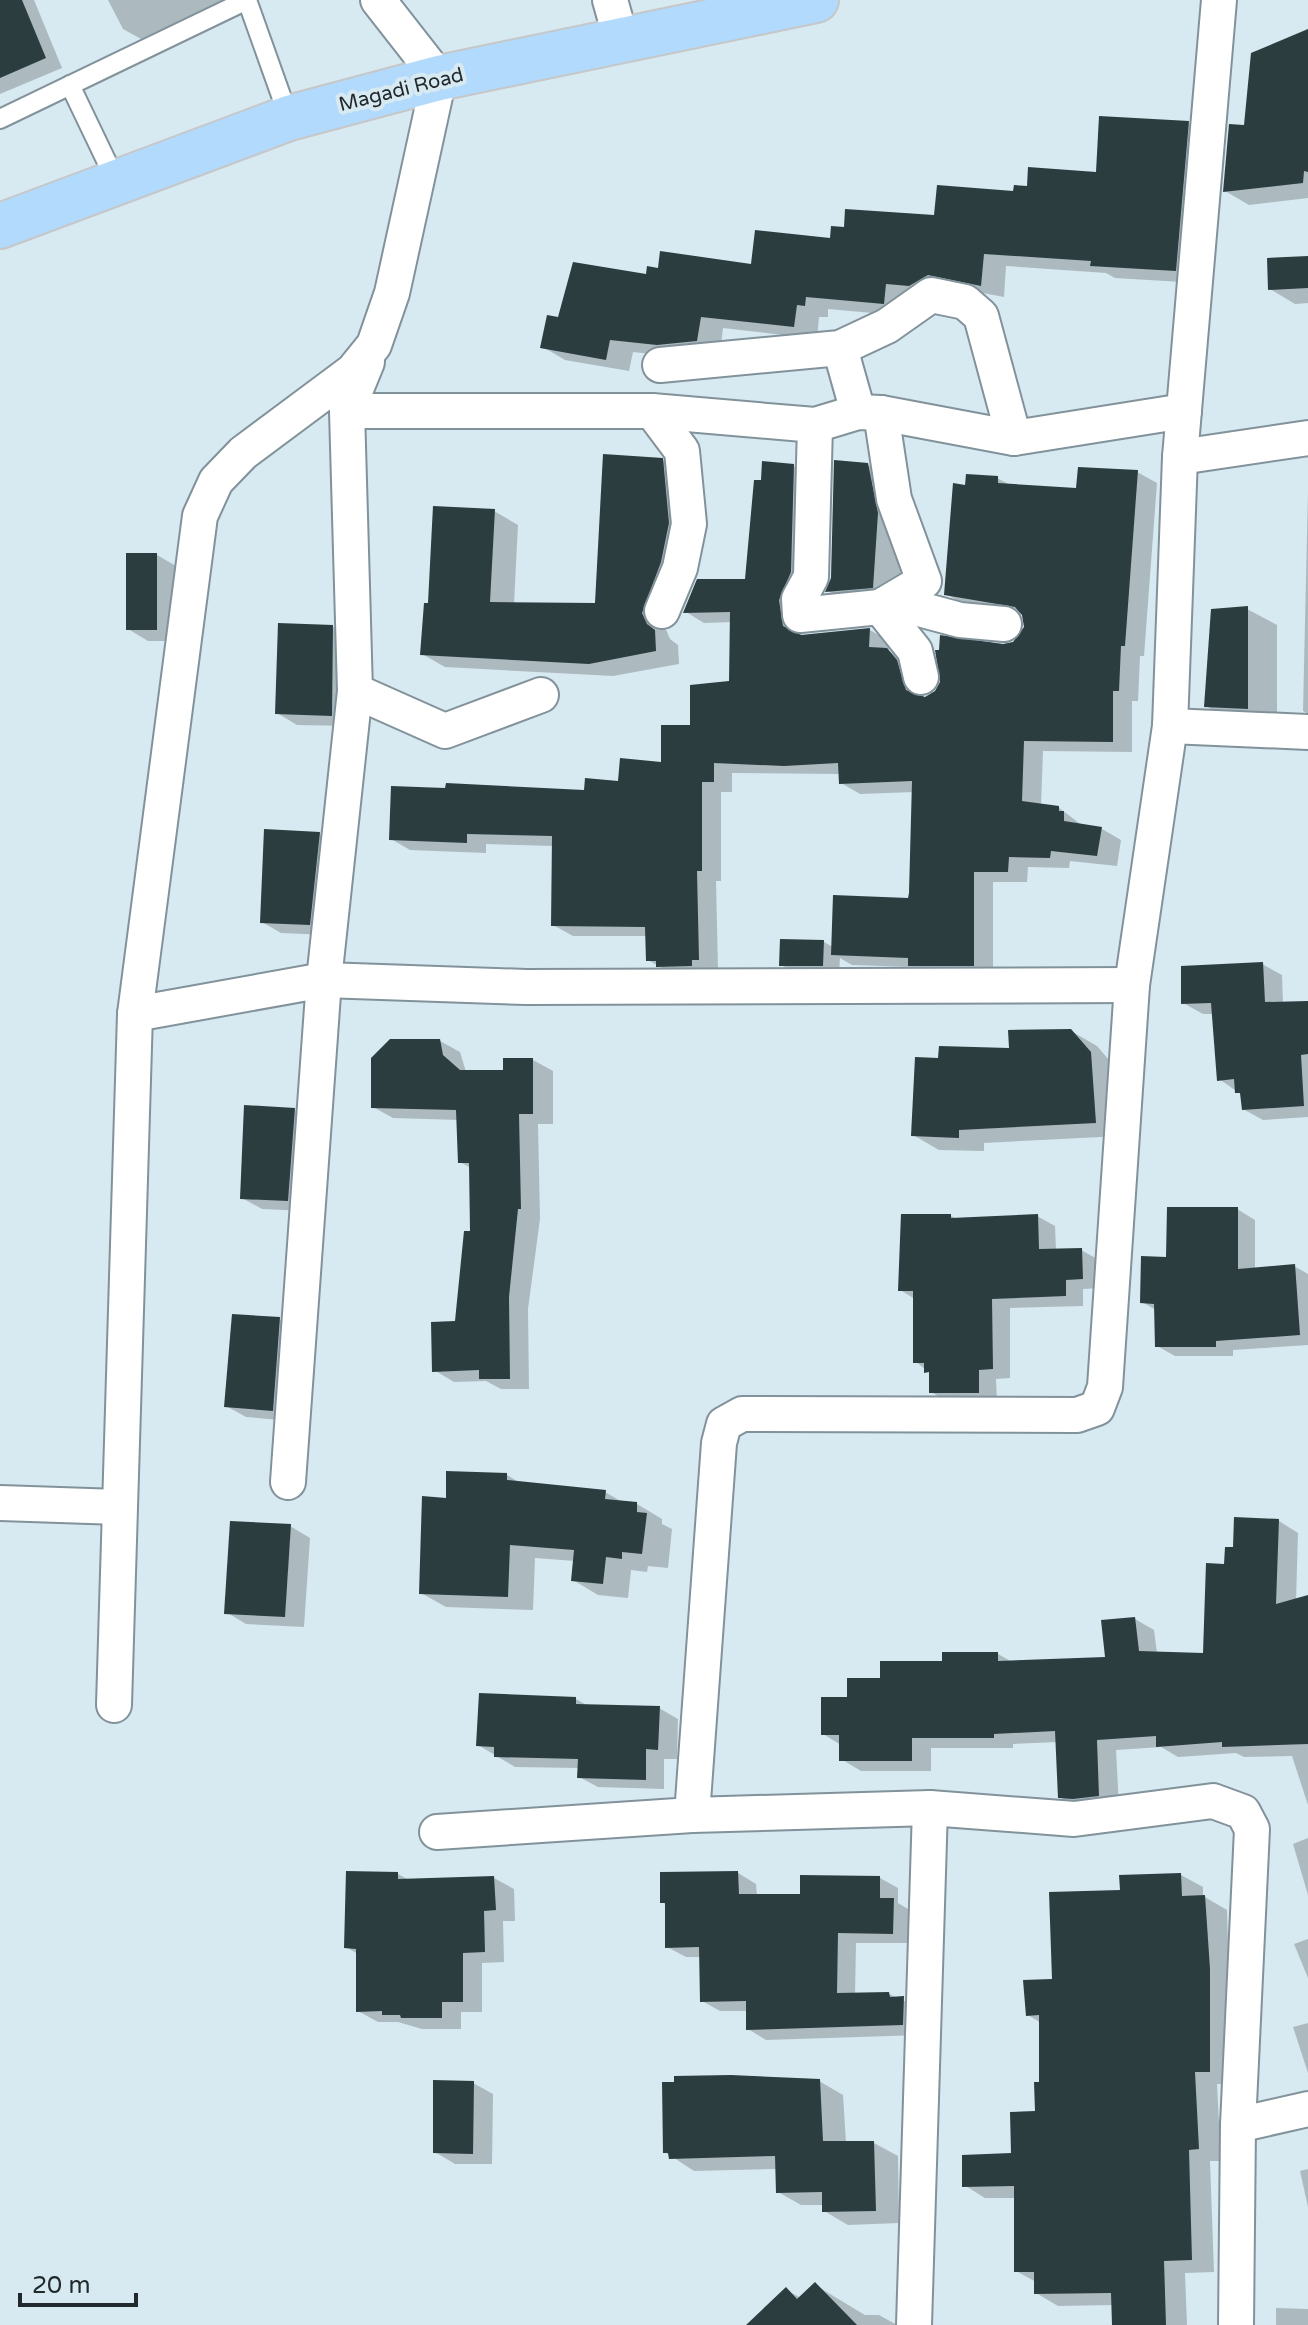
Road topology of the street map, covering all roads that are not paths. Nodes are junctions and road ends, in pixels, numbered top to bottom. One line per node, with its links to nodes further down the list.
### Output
1 (378, 0): 5 (street)
2 (816, 0): 4 (highway, Magadi Road)
3 (1219, 0): 16 (street)
4 (615, 20): 5 (highway, Magadi Road)
5 (439, 78): 7 (highway, Magadi Road); 11 (street)
6 (70, 85): 7 (lane); 8 (lane); 9 (lane)
7 (289, 118): 9 (highway, Magadi Road)
8 (0, 119)
9 (116, 181): 10 (highway, Magadi Road)
10 (0, 226)
11 (374, 345): 14 (street); 32 (street)
12 (840, 348): 13 (street); 17 (street); 19 (street)
13 (660, 365)
14 (347, 411): 15 (street); 26 (street)
15 (652, 411): 18 (street); 23 (street)
16 (1184, 411): 19 (street); 21 (street)
17 (870, 412): 18 (street); 19 (street); 22 (street)
18 (815, 425): 22 (street)
19 (1014, 438)
20 (1308, 438): 21 (street)
21 (1180, 457): 28 (street)
22 (880, 607): 24 (street); 25 (street)
23 (662, 611)
24 (1004, 624)
25 (921, 677)
26 (355, 691): 27 (street); 30 (street)
27 (541, 695)
28 (1170, 726): 29 (street); 31 (street)
29 (1308, 732)
30 (324, 980): 31 (street); 32 (street); 33 (street)
31 (1132, 985): 38 (street)
32 (135, 1014): 35 (street)
33 (288, 1482)
34 (0, 1503): 35 (street)
35 (119, 1507): 36 (street)
36 (114, 1705)
37 (930, 1808): 38 (street); 41 (street); 42 (street)
38 (692, 1815): 39 (street)
39 (437, 1832)
40 (1308, 2109): 41 (street)
41 (1238, 2125): 43 (street)
42 (914, 2325)
43 (1236, 2325)

